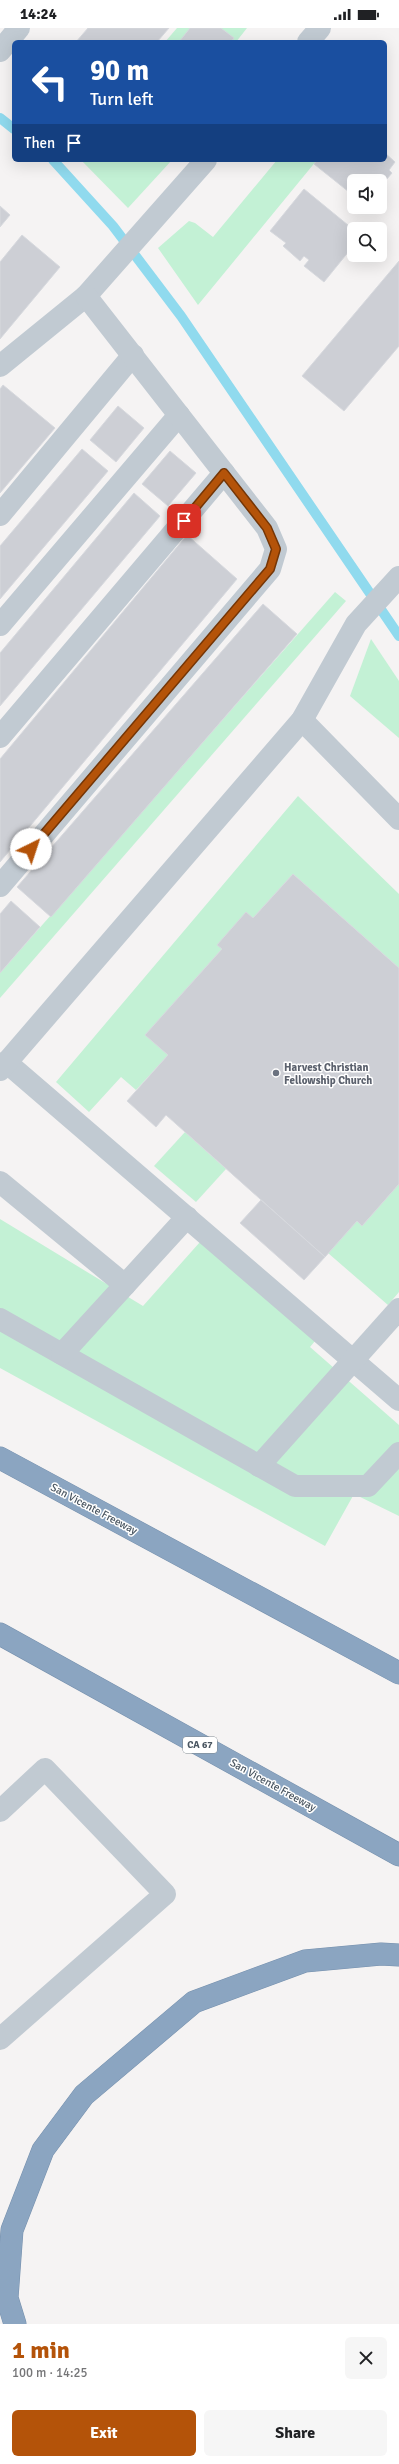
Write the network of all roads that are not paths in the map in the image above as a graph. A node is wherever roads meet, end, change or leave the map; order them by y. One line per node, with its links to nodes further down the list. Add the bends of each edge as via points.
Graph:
1 (19, 28): 4 (lane)
2 (320, 28): 3 (lane)
3 (310, 40)
4 (0, 51)
5 (204, 162): 6 (lane)
6 (86, 296): 7 (lane); 8 (lane)
7 (133, 355): 9 (lane); 11 (lane)
8 (0, 366)
9 (179, 415): 10 (lane); 13 (lane)
10 (224, 473): 15 (lane); 17 (lane, via 267,528 276,549 270,569)
11 (0, 515)
12 (394, 582): 14 (lane, via 356,624)
13 (0, 625)
14 (302, 720): 16 (lane); 18 (lane)
15 (0, 737)
16 (399, 819)
17 (0, 886)
18 (3, 1066): 20 (lane)
19 (0, 1182): 21 (lane)
20 (186, 1217): 21 (lane); 25 (lane)
21 (125, 1285): 24 (lane)
22 (399, 1309): 25 (lane)
23 (0, 1319): 24 (lane)
24 (62, 1354): 29 (lane)
25 (352, 1360): 26 (lane); 29 (lane)
26 (399, 1400)
27 (0, 1458): 31 (highway, San Vicente Freeway)
28 (397, 1460): 29 (lane, via 368,1486 295,1486)
29 (259, 1466)
30 (0, 1634): 33 (highway, San Vicente Freeway / CA 67)
31 (399, 1674)
32 (0, 1811): 35 (lane, via 45,1769 165,1894)
33 (399, 1855)
34 (399, 1955): 36 (highway, via 381,1954 305,1961 194,2002 84,2095 43,2150 12,2230 7,2298)
35 (0, 2039)
36 (14, 2324)

